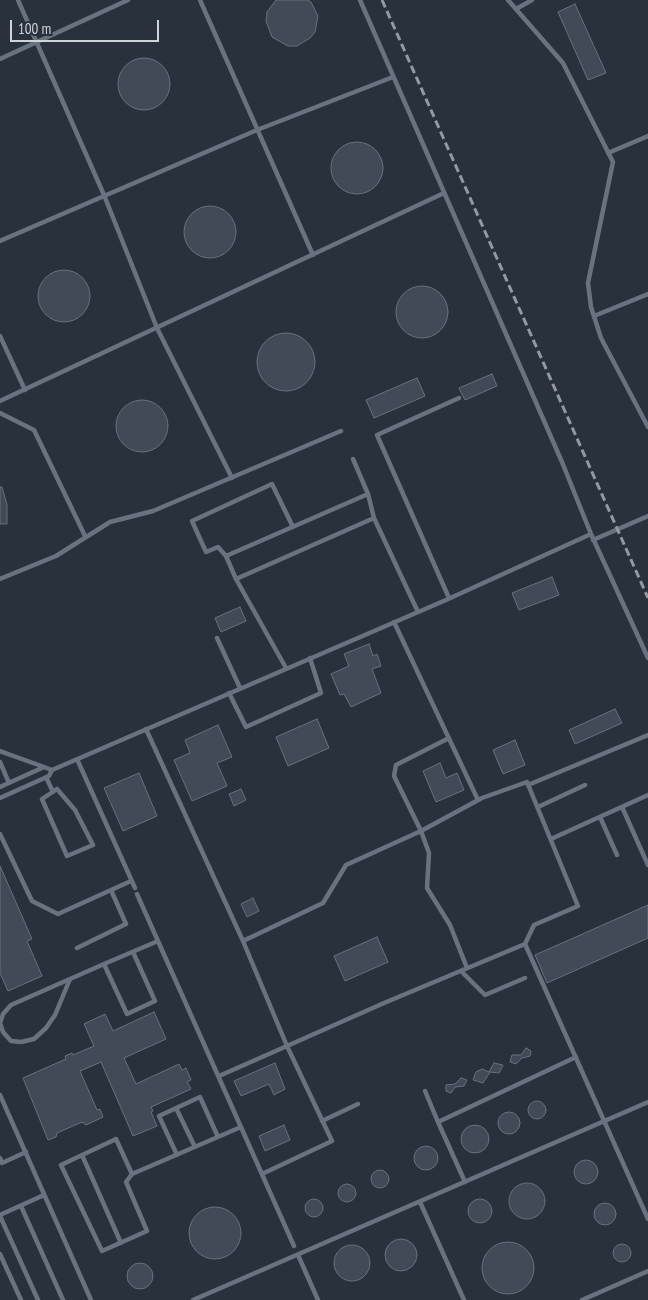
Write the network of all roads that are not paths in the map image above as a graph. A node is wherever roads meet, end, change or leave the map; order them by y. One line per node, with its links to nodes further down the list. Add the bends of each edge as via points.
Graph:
1 (18, 0): 8 (lane)
2 (128, 0): 8 (lane)
3 (200, 0): 11 (lane)
4 (360, 0): 10 (lane)
5 (508, 0): 7 (lane)
6 (532, 0): 7 (lane)
7 (516, 9): 13 (lane, via 563,63)
8 (36, 42): 9 (lane); 15 (lane)
9 (0, 59)
10 (393, 77): 11 (lane); 14 (lane)
11 (257, 130): 15 (lane); 17 (lane)
12 (648, 136): 13 (lane)
13 (608, 153): 19 (lane, via 613,162 588,283)
14 (444, 193): 17 (lane); 34 (lane, via 562,462)
15 (104, 195): 16 (lane); 20 (lane)
16 (0, 241)
17 (313, 255): 20 (lane)
18 (648, 294): 19 (lane)
19 (594, 316): 26 (lane, via 601,338)
20 (157, 328): 22 (lane); 29 (lane)
21 (0, 336): 22 (lane)
22 (24, 390): 24 (lane)
23 (459, 398): 40 (lane, via 377,436)
24 (0, 401)
25 (0, 413): 35 (lane, via 34,430)
26 (648, 427)
27 (341, 431): 29 (lane)
28 (353, 459): 30 (lane)
29 (232, 478): 35 (lane, via 153,511 110,522)
30 (368, 494): 32 (lane); 33 (lane)
31 (648, 516): 36 (lane)
32 (374, 518): 38 (lane); 41 (lane)
33 (292, 527): 37 (lane); 37 (lane, via 272,484 192,521 206,552 218,547)
34 (590, 534): 36 (lane); 40 (lane)
35 (85, 536): 39 (lane, via 56,556)
36 (593, 540): 45 (lane)
37 (226, 556): 38 (lane)
38 (236, 579): 46 (lane)
39 (0, 580)
40 (448, 598): 41 (lane)
41 (418, 612): 42 (lane)
42 (394, 622): 44 (lane); 51 (lane)
43 (217, 638): 47 (lane)
44 (310, 658): 46 (lane); 48 (lane, via 321,693 246,727)
45 (648, 658)
46 (286, 668): 47 (lane)
47 (240, 688): 48 (lane)
48 (229, 693): 49 (lane)
49 (146, 729): 53 (lane); 79 (lane)
50 (648, 735): 59 (lane)
51 (449, 738): 65 (lane); 69 (lane, via 396,764 394,776)
52 (0, 750): 55 (lane)
53 (77, 759): 56 (lane); 74 (lane)
54 (0, 762): 58 (lane)
55 (44, 767): 56 (lane); 58 (lane)
56 (52, 770): 57 (lane)
57 (46, 778): 62 (lane); 64 (lane)
58 (9, 783): 61 (lane)
59 (528, 784): 65 (lane); 66 (lane)
60 (585, 786): 66 (lane)
61 (0, 787)
62 (52, 792): 62 (lane, via 42,799 67,856 93,845 76,810 57,789)
63 (648, 796): 67 (lane)
64 (0, 798)
65 (478, 800): 69 (lane)
66 (538, 807): 71 (lane)
67 (622, 807): 68 (lane); 73 (lane)
68 (600, 817): 71 (lane); 72 (lane)
69 (421, 831): 79 (lane, via 346,865 323,903); 84 (lane, via 429,853 427,888 450,925)
70 (0, 834): 76 (lane, via 32,901 58,914)
71 (550, 839): 80 (lane, via 578,906 534,925)
72 (617, 854)
73 (648, 865)
74 (131, 881): 75 (lane); 76 (lane)
75 (135, 888)
76 (111, 890): 81 (lane, via 126,924)
77 (137, 894): 78 (lane)
78 (158, 941): 82 (lane); 90 (lane)
79 (242, 941): 88 (lane)
80 (525, 944): 84 (lane); 89 (lane)
81 (77, 948)
82 (133, 952): 83 (lane); 83 (lane, via 156,1001 126,1014)
83 (104, 964): 87 (lane)
84 (467, 968): 85 (lane)
85 (461, 971): 86 (lane, via 485,994); 88 (lane)
86 (525, 978)
87 (70, 979): 87 (lane, via 12,1005 3,1014 0,1023 3,1032 12,1041 34,1039 55,1015)
88 (287, 1046): 90 (lane); 96 (lane)
89 (576, 1057): 97 (lane); 98 (lane)
90 (219, 1076): 99 (lane)
91 (425, 1091): 98 (lane)
92 (0, 1094): 102 (lane)
93 (648, 1102): 97 (lane)
94 (358, 1104): 96 (lane)
95 (176, 1108): 100 (lane, via 200,1097); 101 (lane); 104 (lane, via 159,1116)
96 (322, 1121): 107 (lane, via 332,1141)
97 (604, 1121): 108 (lane); 113 (lane)
98 (438, 1122): 108 (lane)
99 (241, 1127): 100 (lane); 107 (lane)
100 (218, 1137): 101 (lane)
101 (195, 1147): 104 (lane)
102 (26, 1152): 105 (lane, via 2,1163); 109 (lane)
103 (82, 1155): 106 (lane, via 116,1140); 114 (lane); 114 (lane, via 61,1165 102,1251)
104 (176, 1155): 106 (lane)
105 (0, 1158)
106 (132, 1174): 114 (lane, via 126,1182 147,1231)
107 (262, 1174): 115 (lane)
108 (465, 1182): 110 (lane)
109 (44, 1194): 111 (lane); 123 (lane)
110 (420, 1202): 116 (lane); 126 (lane)
111 (21, 1206): 112 (lane); 122 (lane)
112 (0, 1216): 121 (lane)
113 (648, 1220)
114 (121, 1243)
115 (294, 1246)
116 (298, 1255): 124 (lane); 125 (lane)
117 (1, 1258): 120 (lane)
118 (648, 1271): 119 (lane)
119 (594, 1295): 127 (lane); 128 (lane)
120 (20, 1300)
121 (38, 1300)
122 (63, 1300)
123 (92, 1300)
124 (193, 1300)
125 (318, 1300)
126 (464, 1300)
127 (582, 1300)
128 (597, 1300)

